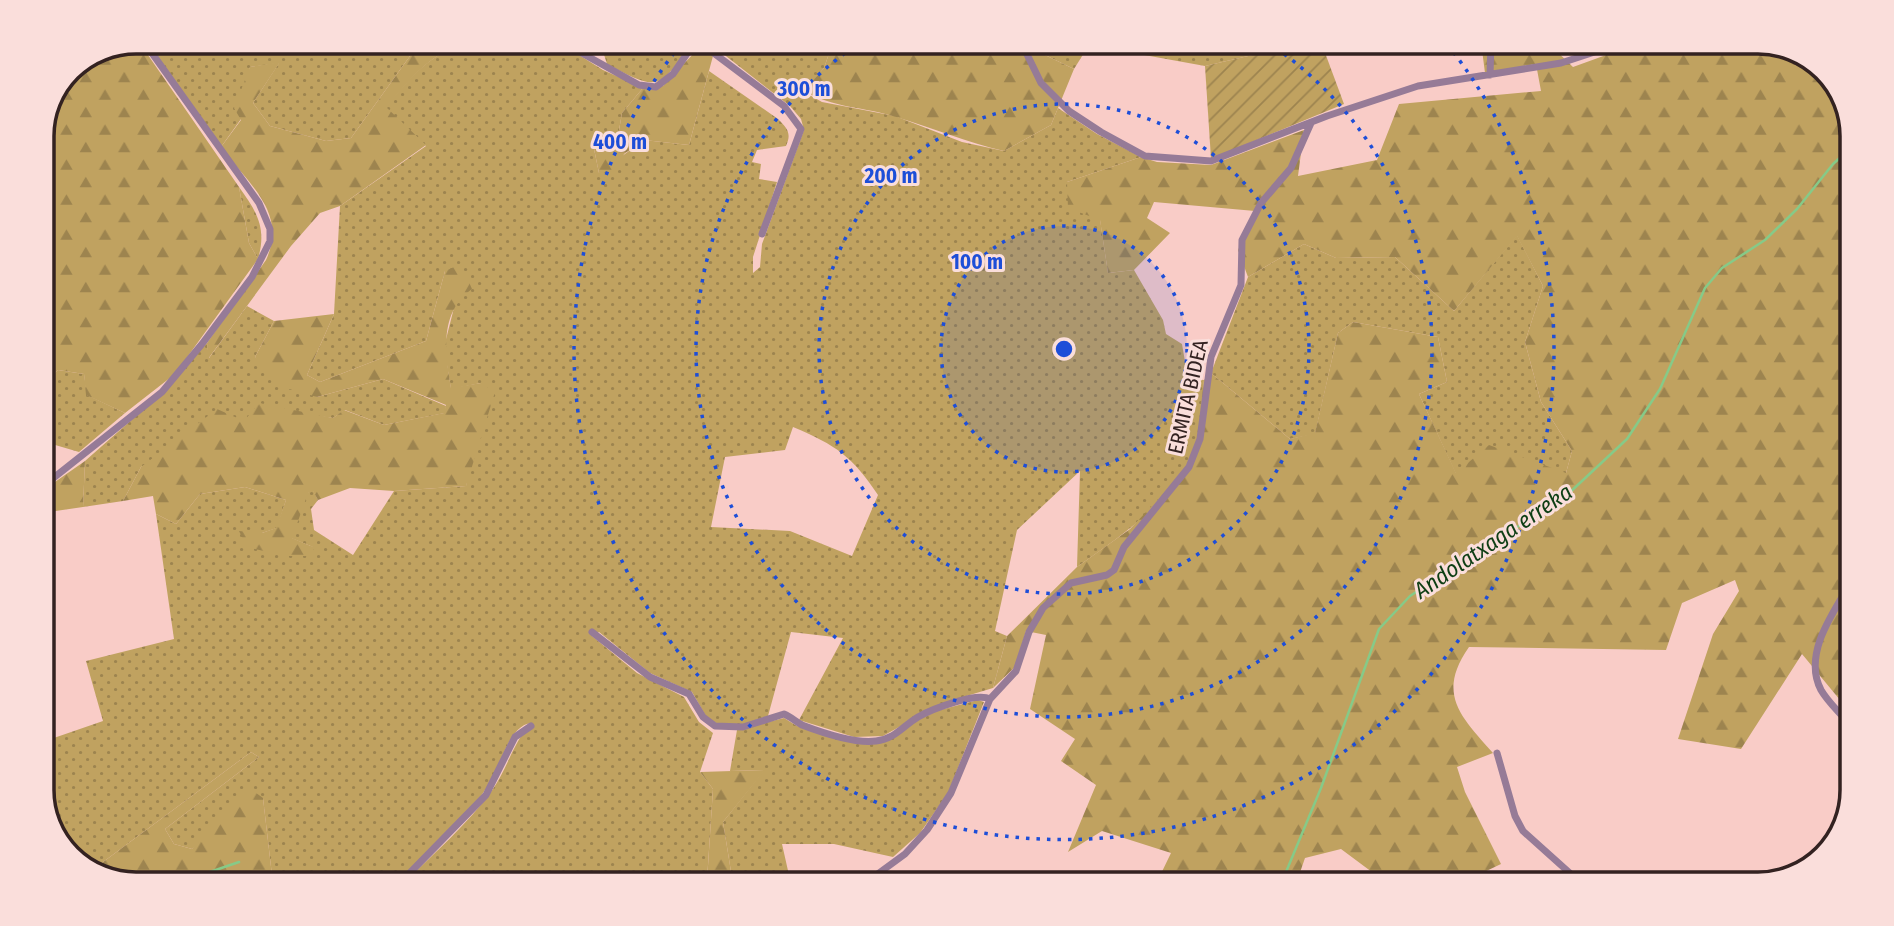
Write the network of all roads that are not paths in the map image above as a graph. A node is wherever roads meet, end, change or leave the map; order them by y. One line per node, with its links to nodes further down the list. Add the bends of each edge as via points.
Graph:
1 (153, 54): 11 (street, via 259,203 270,229 270,242 252,276 162,392)
2 (583, 54): 3 (street, via 639,85 656,87 673,75)
3 (688, 54)
4 (713, 54): 10 (street, via 784,106 801,129)
5 (1027, 54): 9 (street, via 1041,83 1055,98 1101,132 1145,156 1211,161)
6 (1491, 54): 8 (street)
7 (1588, 54): 8 (street)
8 (1490, 75): 9 (street, via 1418,86)
9 (1311, 124): 14 (street, ERMITA BIDEA, via 1291,167 1245,229 1240,249 1241,285 1211,357 1200,439 1189,467 1124,547 1114,570 1071,583 1042,608 1028,632 1016,671)
10 (762, 234)
11 (54, 478)
12 (1840, 603): 15 (street, via 1815,663 1823,693)
13 (592, 632): 14 (street, via 644,672 690,694 703,717 722,728 743,727 784,714 811,728 854,740 878,741 939,708 979,696)
14 (990, 699): 19 (street, via 951,793 927,830)
15 (1840, 714)
16 (531, 726): 18 (street, via 515,737 486,795)
17 (1497, 753): 20 (street, via 1523,831)
18 (411, 872)
19 (880, 872)
20 (1569, 872)

